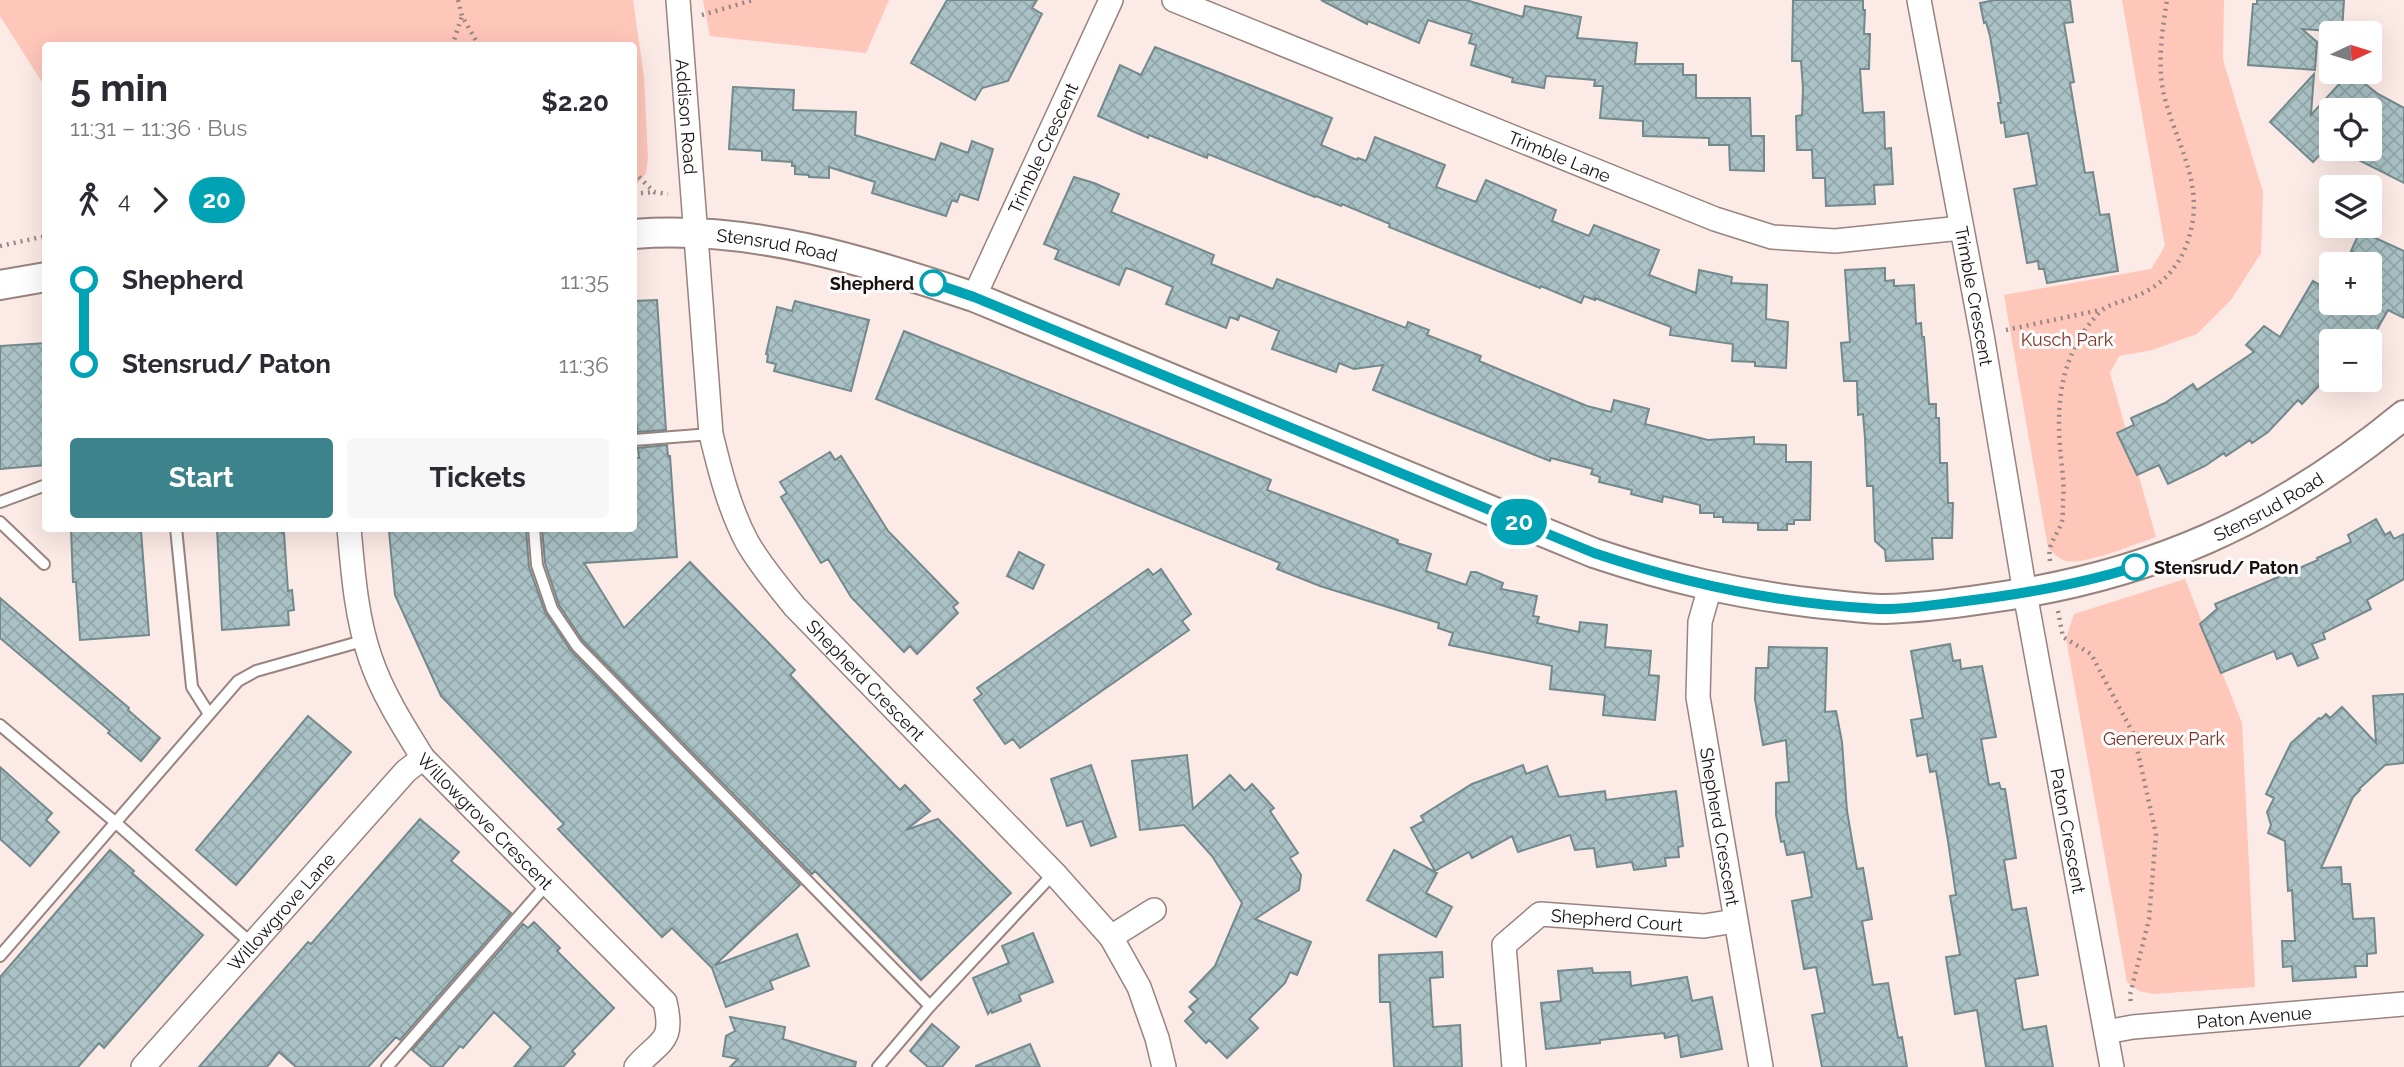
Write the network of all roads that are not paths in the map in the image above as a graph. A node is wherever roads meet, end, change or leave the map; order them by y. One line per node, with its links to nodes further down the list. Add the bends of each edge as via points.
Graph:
1 (678, 0): 7 (street, Addison Road)
2 (1111, 0): 10 (street, Trimble Crescent)
3 (1174, 0): 5 (street, Trimble Lane, via 1715,219 1772,237 1835,241)
4 (1919, 0): 5 (street, Trimble Crescent)
5 (1961, 228): 22 (street, Trimble Crescent)
6 (637, 233): 7 (street, Stensrud Road)
7 (695, 233): 10 (street, Stensrud Road, via 822,251); 12 (street, Shepherd Crescent)
8 (42, 278): 9 (street)
9 (0, 285)
10 (974, 297): 21 (street, Stensrud Road, via 1594,553)
11 (2404, 415): 22 (street, Stensrud Road, via 2333,469 2250,519 2115,574)
12 (711, 434): 13 (lane); 28 (street, Shepherd Crescent, via 726,491 747,541 769,574 795,607)
13 (637, 440)
14 (42, 486): 15 (lane)
15 (0, 502)
16 (0, 522): 20 (lane)
17 (176, 532): 24 (lane, via 192,687)
18 (349, 532): 23 (street, Willowgrove Crescent, via 354,590)
19 (534, 532): 36 (lane, via 537,565 552,609 577,646)
20 (44, 564)
21 (1710, 587): 22 (street, Stensrud Road, via 1882,609); 31 (street, Shepherd Crescent, via 1700,622 1699,697)
22 (2025, 593): 37 (street, Paton Crescent)
23 (366, 640): 24 (lane, via 256,671 238,681); 26 (street, Willowgrove Crescent, via 394,710)
24 (209, 714): 27 (lane)
25 (0, 725): 27 (lane)
26 (422, 758): 29 (street, Willowgrove Crescent); 33 (street, Willowgrove Lane)
27 (115, 822): 33 (lane); 34 (lane)
28 (1054, 873): 32 (street, Shepherd Crescent); 36 (lane)
29 (548, 883): 39 (lane); 40 (street, Willowgrove Crescent, via 665,1002 667,1038)
30 (1154, 910): 32 (street)
31 (1735, 922): 43 (street, Shepherd Court, via 1704,926 1540,914 1504,945); 44 (street, Shepherd Crescent)
32 (1111, 937): 42 (street, Shepherd Crescent, via 1139,987)
33 (251, 943): 38 (street, Willowgrove Lane)
34 (0, 956)
35 (2404, 1004): 37 (street, Paton Avenue)
36 (930, 1006): 41 (lane)
37 (2106, 1032): 45 (street, Paton Crescent)
38 (143, 1067)
39 (387, 1067)
40 (636, 1067)
41 (878, 1067)
42 (1164, 1067)
43 (1514, 1067)
44 (1761, 1067)
45 (2112, 1067)

